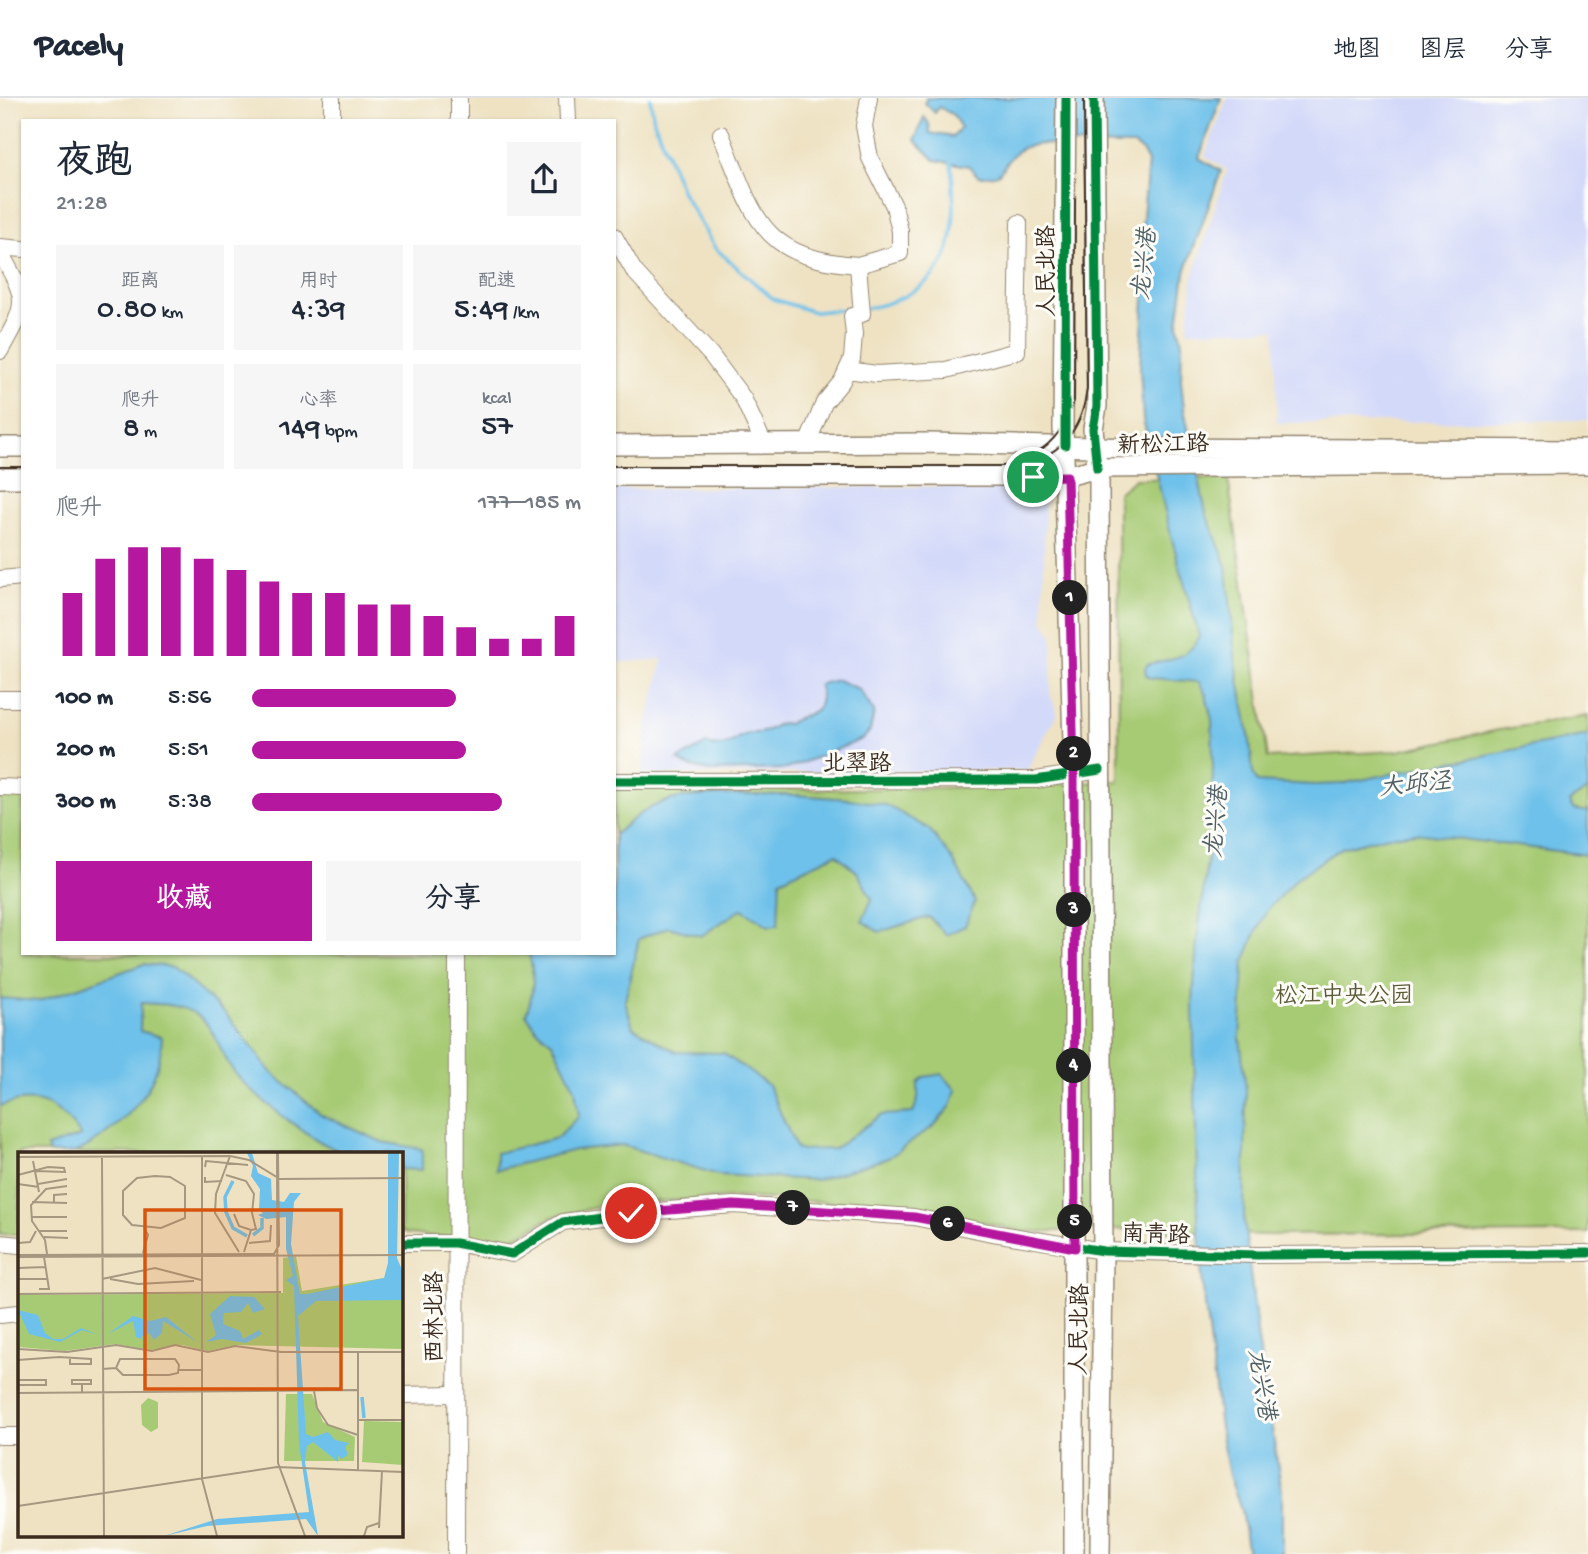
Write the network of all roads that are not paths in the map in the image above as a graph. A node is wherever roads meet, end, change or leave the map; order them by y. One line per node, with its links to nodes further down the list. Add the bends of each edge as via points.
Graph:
1 (332, 98): 7 (street)
2 (459, 98): 8 (street)
3 (567, 98): 9 (street)
4 (869, 98): 15 (street, via 864,126 870,158 894,206 900,253)
5 (1066, 98): 23 (main road, 人民北路)
6 (1094, 98): 26 (main road, 人民北路)
7 (332, 119)
8 (459, 119)
9 (568, 119)
10 (721, 134): 15 (street, via 763,228 799,255)
11 (1019, 223): 19 (street, via 1017,351 946,370 877,374)
12 (616, 240): 20 (street, via 634,271 711,355 743,398)
13 (0, 249): 14 (street); 16 (street)
14 (21, 249)
15 (858, 265): 19 (street, via 862,309 852,316 852,359)
16 (21, 302)
17 (21, 309): 18 (street)
18 (0, 351)
19 (847, 370): 21 (street, via 824,403)
20 (764, 444): 21 (main road, 新松江路); 22 (main road, 新松江路)
21 (807, 444): 23 (main road, 新松江路)
22 (616, 445)
23 (1065, 445): 26 (main road, 新松江路); 32 (main road, 人民北路)
24 (0, 447): 25 (main road)
25 (21, 447)
26 (1095, 447): 28 (main road, 新松江路); 31 (main road, 人民北路)
27 (1588, 450): 29 (main road, 新松江路)
28 (1149, 458): 29 (main road, 新松江路); 31 (main road, 新松江路)
29 (1199, 458): 30 (main road, 新松江路)
30 (1588, 464)
31 (1097, 468): 32 (main road, 新松江路); 40 (main road, 人民北路)
32 (1067, 476): 33 (main road, 新松江路); 41 (main road, 人民北路)
33 (616, 477)
34 (0, 478): 35 (main road)
35 (21, 478)
36 (21, 577): 37 (street)
37 (0, 579)
38 (0, 699): 39 (street)
39 (21, 699)
40 (1100, 770): 41 (street, 北翠路); 51 (main road, 人民北路)
41 (1074, 772): 42 (street, 北翠路, via 1036,780); 50 (main road, 人民北路)
42 (616, 781)
43 (0, 787): 44 (street)
44 (21, 788)
45 (457, 955): 48 (street, 西林北路)
46 (402, 1242): 48 (street, 南青路)
47 (0, 1243): 49 (street)
48 (455, 1243): 50 (street, 南青路, via 512,1254 563,1222 734,1205 914,1217); 55 (street, 西林北路)
49 (18, 1245)
50 (1075, 1248): 51 (street, 南青路); 60 (main road, 人民北路)
51 (1104, 1251): 52 (street, 南青路); 61 (main road, 人民北路)
52 (1588, 1253)
53 (18, 1313): 54 (street)
54 (0, 1315)
55 (456, 1394): 56 (street); 59 (street, 西林北路)
56 (402, 1395)
57 (0, 1436): 58 (street)
58 (18, 1436)
59 (456, 1554)
60 (1074, 1554)
61 (1100, 1554)

